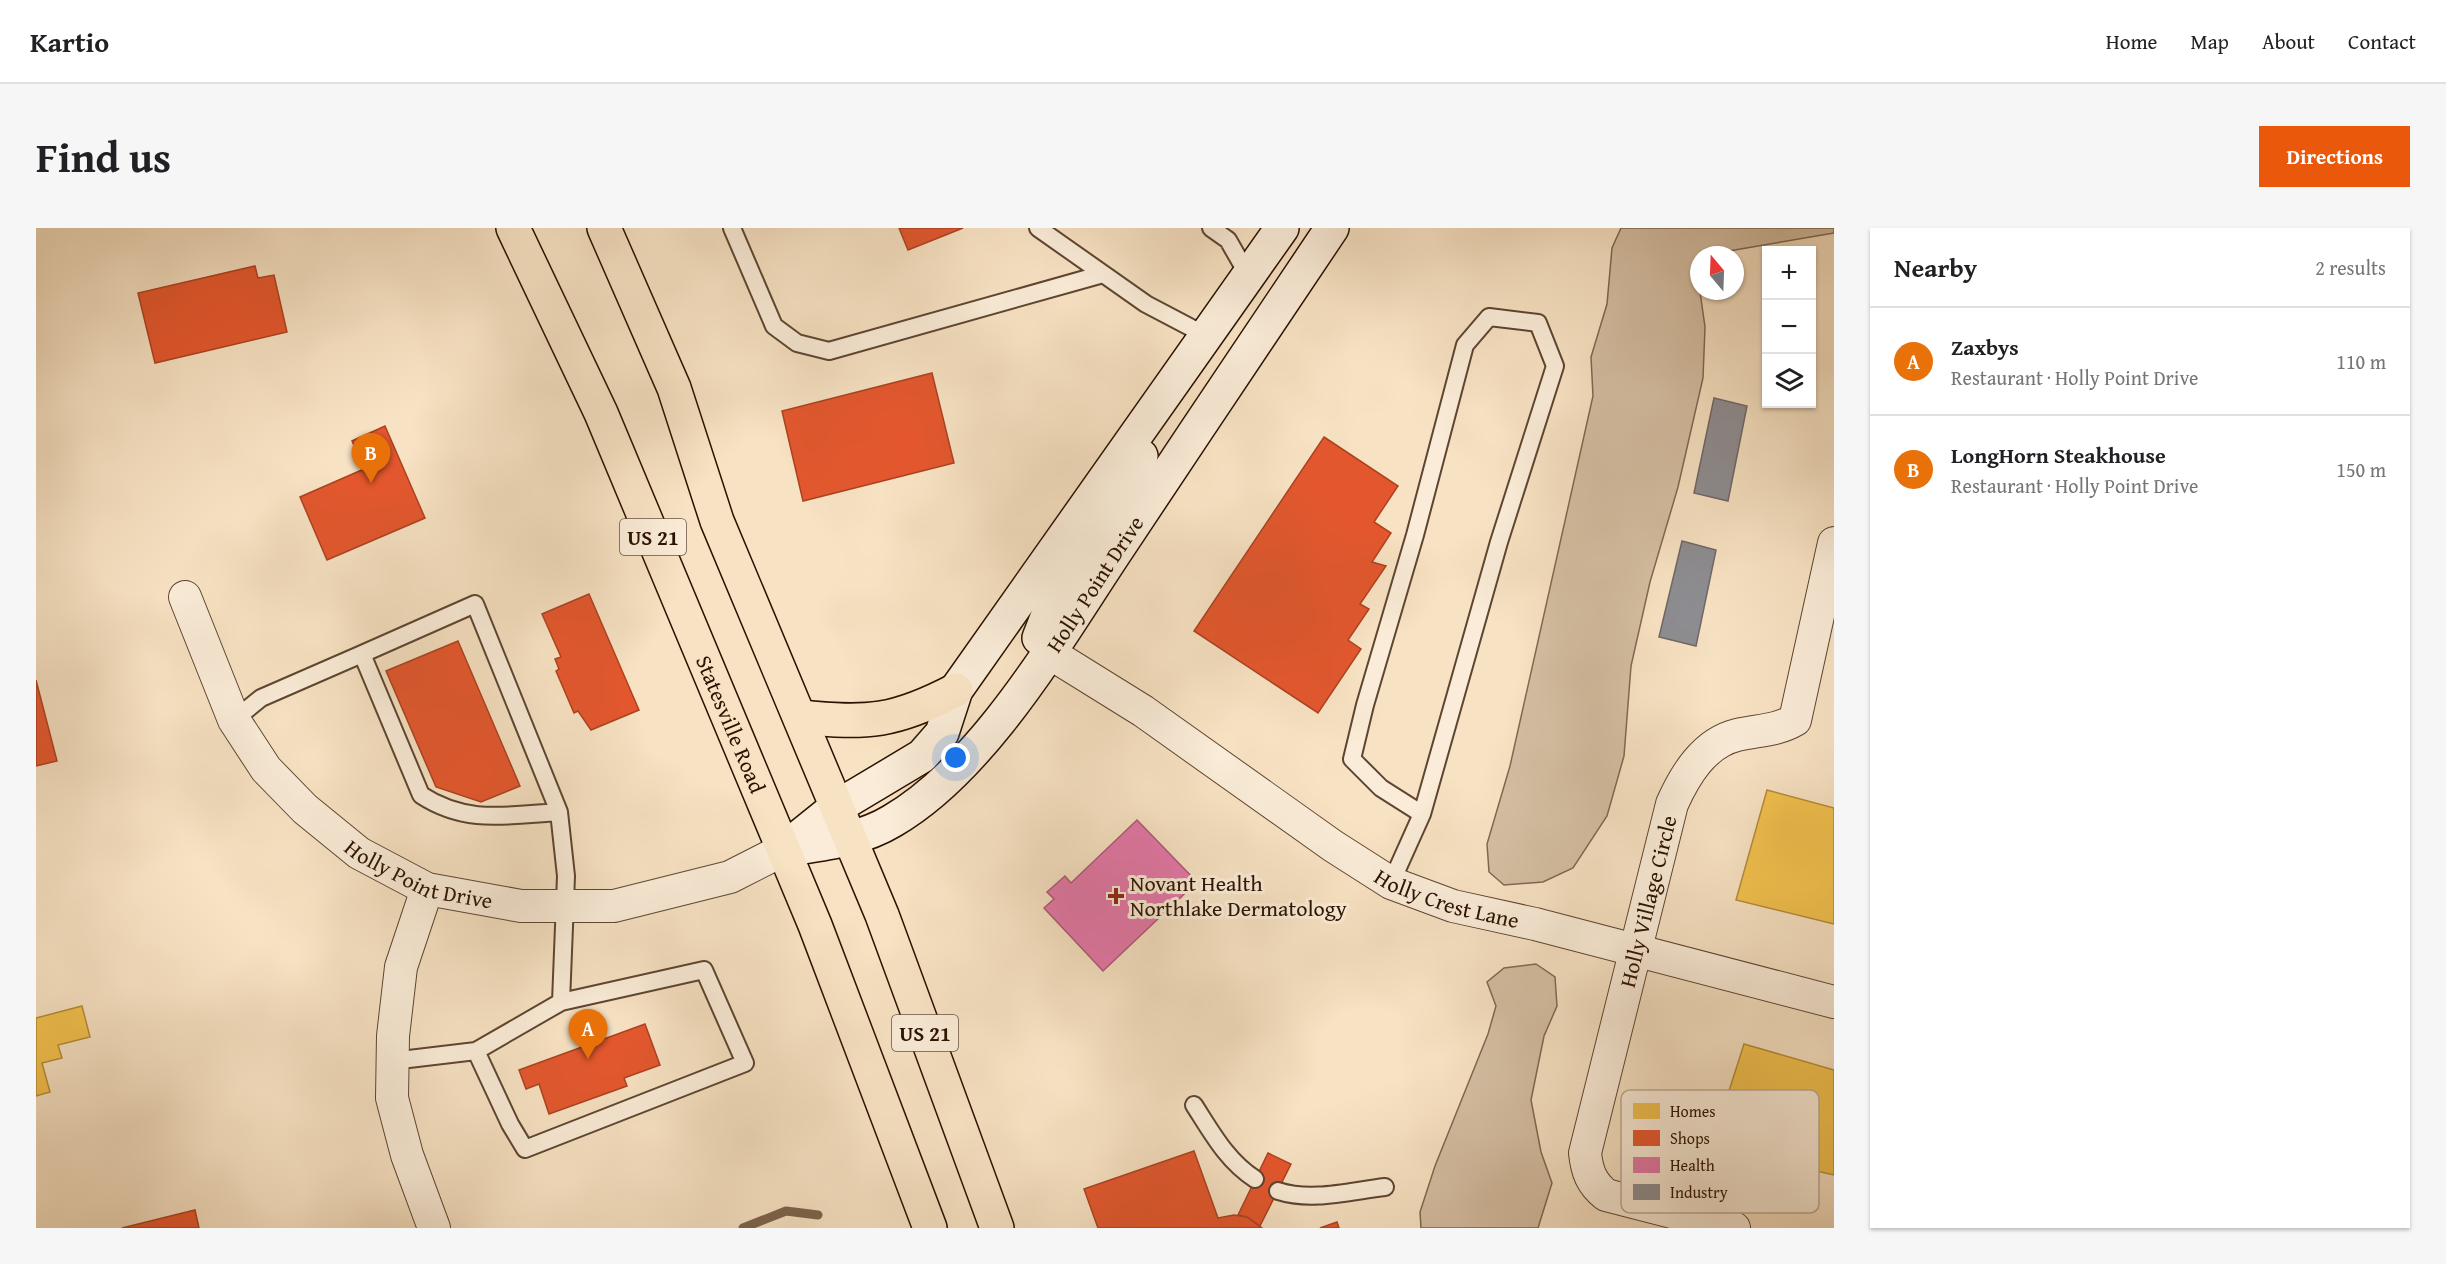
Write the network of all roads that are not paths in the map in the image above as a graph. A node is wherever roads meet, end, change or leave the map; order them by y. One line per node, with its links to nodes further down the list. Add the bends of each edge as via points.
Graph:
1 (513, 228): 22 (main road, Statesville Road / US 21, via 601,413)
2 (604, 228): 16 (main road, US 21, via 674,388 717,521)
3 (732, 228): 8 (lane, via 774,326 797,343 829,351)
4 (1038, 228): 8 (lane)
5 (1211, 228): 9 (lane, via 1228,240)
6 (1282, 228): 9 (main road, Holly Point Drive)
7 (1332, 228): 13 (main road, Holly Point Drive)
8 (1103, 274): 10 (lane, via 1146,304)
9 (1248, 275): 10 (main road, Holly Point Drive)
10 (1204, 335): 13 (main road, via 1116,505 1051,607 1039,640); 15 (main road, Holly Point Drive)
11 (1834, 543): 26 (street, Holly Village Circle, via 1796,720 1780,729 1736,735 1717,744 1692,766 1672,804)
12 (185, 597): 17 (street, Holly Point Drive)
13 (1048, 652): 21 (main road, Holly Point Drive, via 974,751 937,788 892,821); 23 (street, Holly Crest Lane, via 1143,711)
14 (362, 654): 17 (lane, via 261,698); 19 (lane, via 421,795 475,817); 19 (lane, via 475,604)
15 (956, 690): 16 (main road, via 922,707 868,721); 18 (main road, Holly Point Drive, via 942,733 922,756)
16 (800, 717): 18 (main road, US 21)
17 (234, 720): 24 (street, Holly Point Drive, via 266,769 305,809 359,853)
18 (835, 808): 21 (main road, US 21); 22 (main road, Holly Point Drive)
19 (559, 812): 25 (lane)
20 (1422, 814): 20 (lane, via 1499,542 1555,366 1538,323 1489,317 1465,345 1352,759 1381,788); 23 (lane)
21 (848, 839): 22 (main road, Holly Point Drive); 39 (main road, US 21, via 882,915)
22 (783, 850): 25 (street, Holly Point Drive, via 730,877 614,906); 38 (main road, Statesville Road / US 21)
23 (1391, 883): 26 (street, Holly Crest Lane, via 1453,906)
24 (428, 889): 25 (street, Holly Point Drive, via 521,906); 30 (street, via 401,967)
25 (565, 908): 27 (lane)
26 (1635, 951): 28 (street, Holly Crest Lane); 35 (street, Holly Village Circle, via 1585,1153 1586,1169 1594,1185 1606,1195)
27 (561, 1002): 29 (lane); 29 (lane, via 704,970 745,1063 525,1149)
28 (1834, 1002)
29 (476, 1051): 30 (lane)
30 (392, 1061): 37 (street, via 392,1098 407,1155)
31 (1194, 1105): 32 (lane, via 1227,1156)
32 (1255, 1179)
33 (1385, 1187): 34 (lane, via 1309,1196)
34 (1278, 1191)
35 (1621, 1199)
36 (1676, 1213): 40 (street, Holly Village Circle)
37 (434, 1228)
38 (930, 1228)
39 (997, 1228)
40 (1734, 1228)

